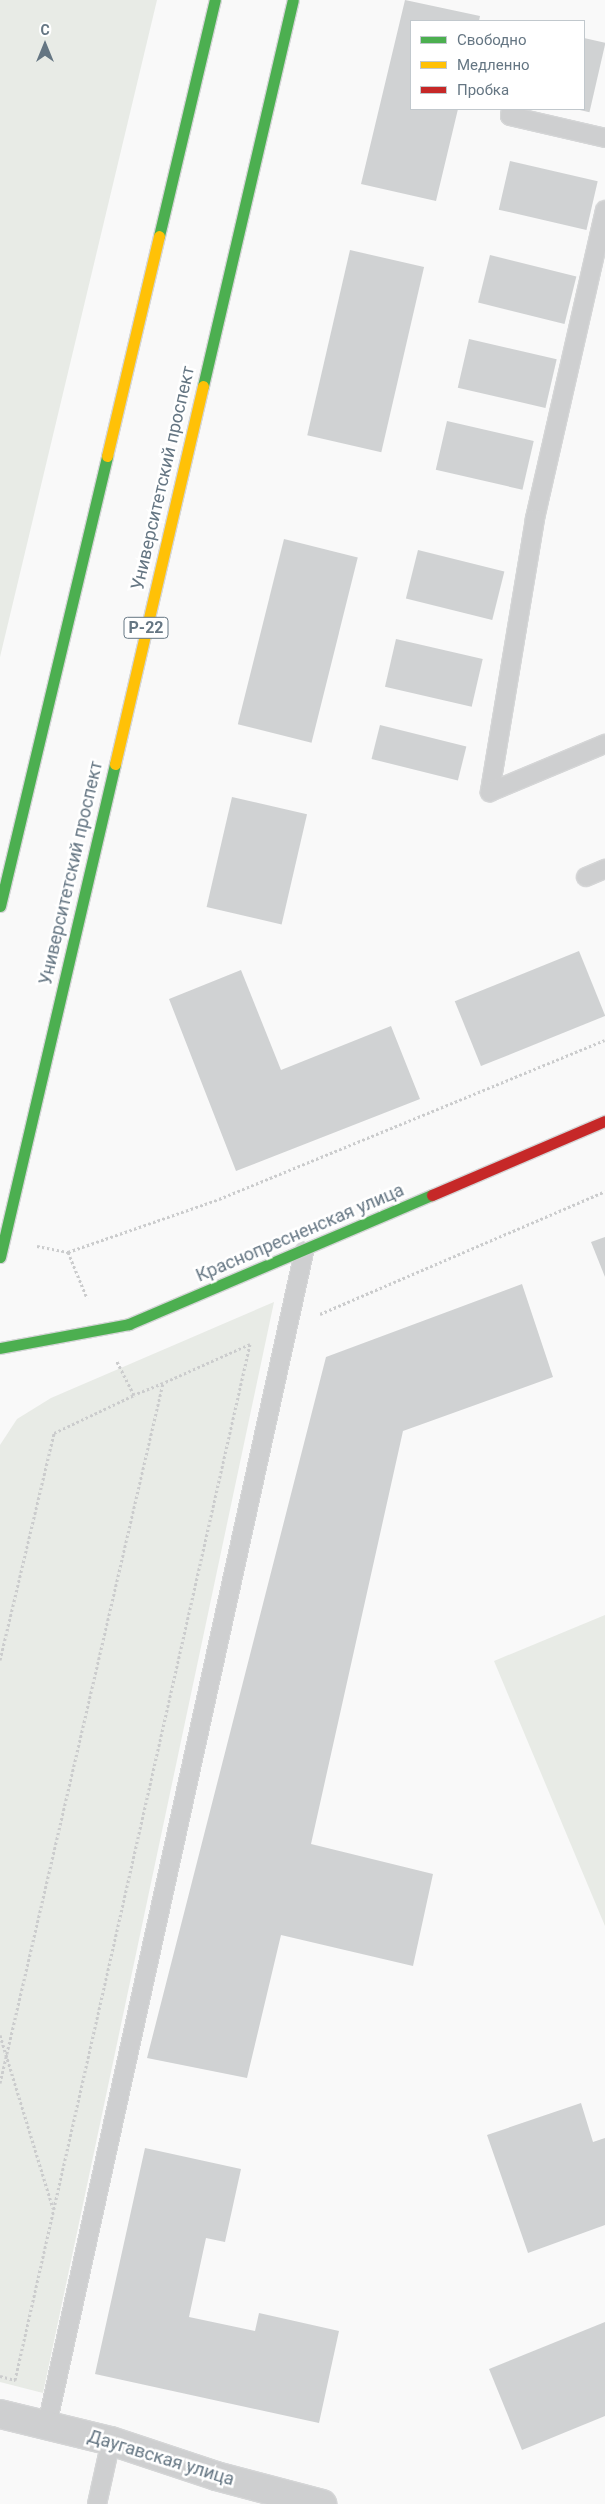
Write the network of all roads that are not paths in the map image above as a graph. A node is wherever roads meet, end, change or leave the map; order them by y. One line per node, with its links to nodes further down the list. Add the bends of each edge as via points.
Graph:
1 (215, 0): 9 (main road)
2 (293, 0): 12 (main road, Университетский проспект / Р-22)
3 (511, 110): 4 (lane, via 510,116)
4 (605, 138)
5 (605, 210): 6 (lane, via 535,519 490,792)
6 (605, 744)
7 (605, 869): 8 (lane)
8 (586, 877)
9 (0, 906)
10 (605, 1121): 11 (main road, Краснопресненская улица)
11 (304, 1252): 13 (main road, Краснопресненская улица, via 129,1324); 15 (lane)
12 (0, 1256)
13 (0, 1348)
14 (0, 2414): 15 (street, Даугавская улица)
15 (47, 2425): 16 (street, Даугавская улица)
16 (111, 2441): 17 (lane); 18 (street, Даугавская улица, via 216,2476)
17 (97, 2504)
18 (322, 2504)

